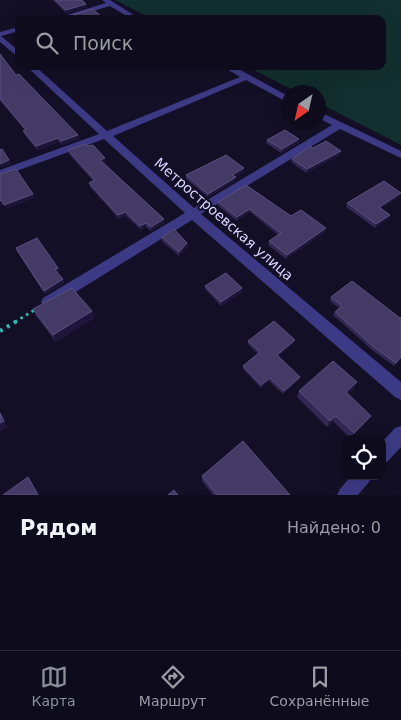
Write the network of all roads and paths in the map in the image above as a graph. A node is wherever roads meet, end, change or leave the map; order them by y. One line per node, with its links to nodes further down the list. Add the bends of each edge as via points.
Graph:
1 (107, 2): 2 (street); 3 (street)
2 (68, 15)
3 (130, 15)
4 (15, 30): 5 (street)
5 (0, 34)
6 (0, 38): 7 (street)
7 (15, 52)
8 (34, 70): 14 (street, Метростроевская улица)
9 (234, 70): 10 (street)
10 (247, 77): 11 (street); 14 (street)
11 (281, 95)
12 (326, 118): 13 (street)
13 (339, 125): 15 (street); 17 (street)
14 (106, 135): 16 (street); 17 (street, Метростроевская улица)
15 (401, 155)
16 (0, 174)
17 (192, 213): 18 (street); 20 (street, Метростроевская улица)
18 (48, 302): 19 (path)
19 (0, 331)
20 (401, 392)
21 (401, 434): 22 (street)
22 (386, 451)
23 (359, 480): 24 (street)
24 (346, 495)

